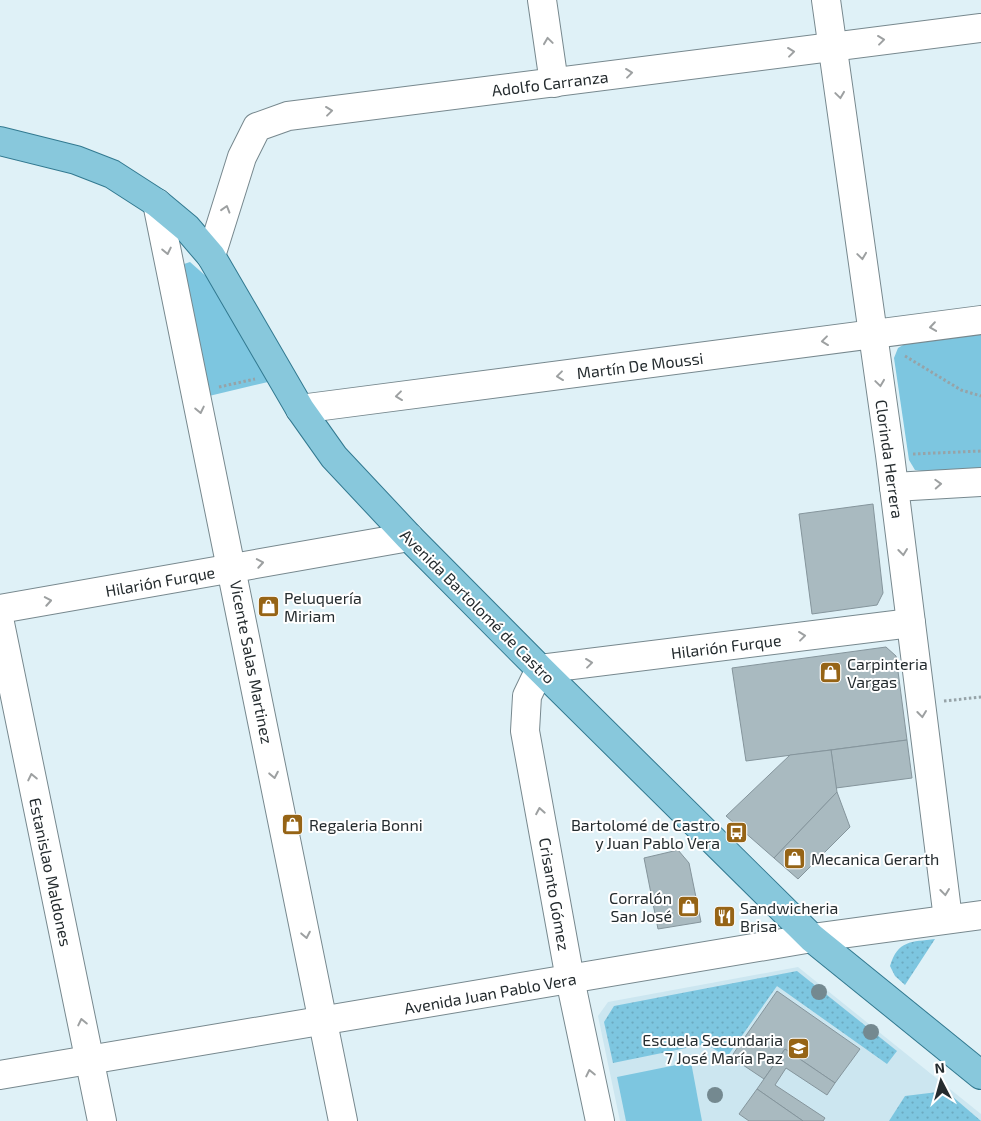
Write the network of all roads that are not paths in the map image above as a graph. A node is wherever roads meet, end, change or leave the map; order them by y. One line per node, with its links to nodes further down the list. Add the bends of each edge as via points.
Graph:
1 (542, 0): 5 (street, one-way to 1)
2 (826, 0): 4 (street, Clorinda Herrera)
3 (981, 28): 4 (street, Adolfo Carranza, one-way to 3)
4 (833, 46): 5 (street, Adolfo Carranza, one-way to 4); 10 (street, Clorinda Herrera, one-way to 10)
5 (554, 83): 8 (street, Adolfo Carranza, one-way to 5, via 242,156 257,127 288,116)
6 (0, 142): 7 (main road, Avenida Bartolomé de Castro, via 76,160 112,174)
7 (157, 203): 8 (main road, Avenida Bartolomé de Castro, via 187,228); 15 (street, Vicente Salas Martinez, one-way to 15)
8 (211, 256): 11 (main road, Avenida Bartolomé de Castro)
9 (981, 320): 10 (street, Martín De Moussi, one-way to 10)
10 (873, 335): 11 (street, Martín De Moussi, one-way to 11); 13 (street, Clorinda Herrera, one-way to 13)
11 (300, 409): 14 (main road, Avenida Bartolomé de Castro, via 334,458)
12 (981, 482): 13 (street, one-way to 12)
13 (894, 487): 18 (street, Clorinda Herrera, one-way to 18)
14 (409, 537): 15 (street, Hilarión Furque, one-way to 14); 19 (main road, Avenida Bartolomé de Castro)
15 (233, 568): 16 (street, Hilarión Furque, one-way to 15); 24 (street, Vicente Salas Martinez, one-way to 24)
16 (0, 609)
17 (0, 623): 25 (street, Estanislao Maldones, one-way to 17)
18 (911, 623): 19 (street, Hilarión Furque, one-way to 18); 21 (street, Clorinda Herrera, one-way to 21)
19 (540, 669): 22 (main road, Avenida Bartolomé de Castro); 23 (street, Crisanto Gómez, one-way to 19, via 525,731 527,696)
20 (981, 914): 21 (street, Avenida Juan Pablo Vera)
21 (948, 919): 22 (street, Avenida Juan Pablo Vera)
22 (812, 938): 23 (street, Avenida Juan Pablo Vera); 27 (main road, Avenida Bartolomé de Castro)
23 (570, 979): 24 (street, Avenida Juan Pablo Vera); 30 (street, Crisanto Gómez, one-way to 23)
24 (323, 1022): 25 (street, Avenida Juan Pablo Vera); 29 (street, Vicente Salas Martinez)
25 (89, 1059): 26 (street, Avenida Juan Pablo Vera); 28 (street, Estanislao Maldones)
26 (0, 1075)
27 (981, 1075)
28 (102, 1121)
29 (343, 1121)
30 (600, 1121)

